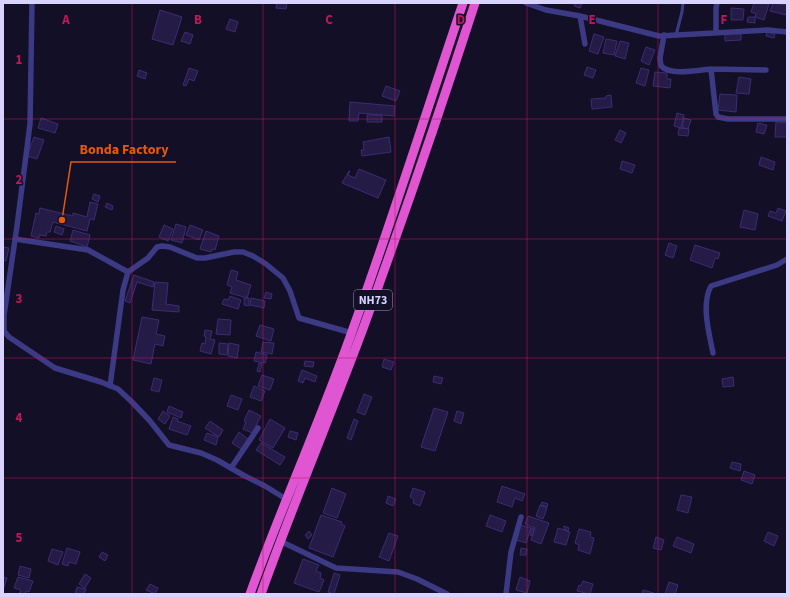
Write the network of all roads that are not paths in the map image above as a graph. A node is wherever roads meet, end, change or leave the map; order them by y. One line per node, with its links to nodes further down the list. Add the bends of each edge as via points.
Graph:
1 (32, 3): 8 (street)
2 (36, 3): 8 (street)
3 (463, 3): 21 (highway, NH73)
4 (475, 3): 28 (highway, NH73, via 364,326)
5 (526, 3): 9 (street, via 546,10)
6 (683, 3): 13 (lane)
7 (717, 3): 11 (street)
8 (32, 12): 18 (street, via 30,124)
9 (580, 16): 12 (street, via 659,36); 14 (street)
10 (787, 32): 11 (street, via 768,30)
11 (716, 33): 13 (street)
12 (664, 35): 13 (street); 15 (street, via 660,58 661,66 665,70 677,72)
13 (676, 35)
14 (584, 44)
15 (711, 69): 16 (street); 17 (street, via 718,117)
16 (766, 70)
17 (787, 119)
18 (15, 239): 20 (street, via 88,250); 23 (street, via 4,331 55,368)
19 (787, 259): 22 (street, via 711,286 707,294 707,322)
20 (128, 272): 21 (street, via 148,258 157,247 162,246 197,258 243,252 254,256 283,278 299,318); 23 (street, via 123,290)
21 (352, 333): 26 (highway, NH73)
22 (713, 353)
23 (110, 386): 25 (street, via 118,389 132,402 169,445 201,453)
24 (258, 428): 25 (street)
25 (231, 468): 26 (street)
26 (286, 499): 29 (highway, NH73)
27 (521, 517): 32 (street, via 511,552)
28 (280, 541): 30 (highway, NH73); 31 (street, via 336,568 398,572)
29 (250, 594)
30 (261, 594)
31 (447, 594)
32 (506, 594)

